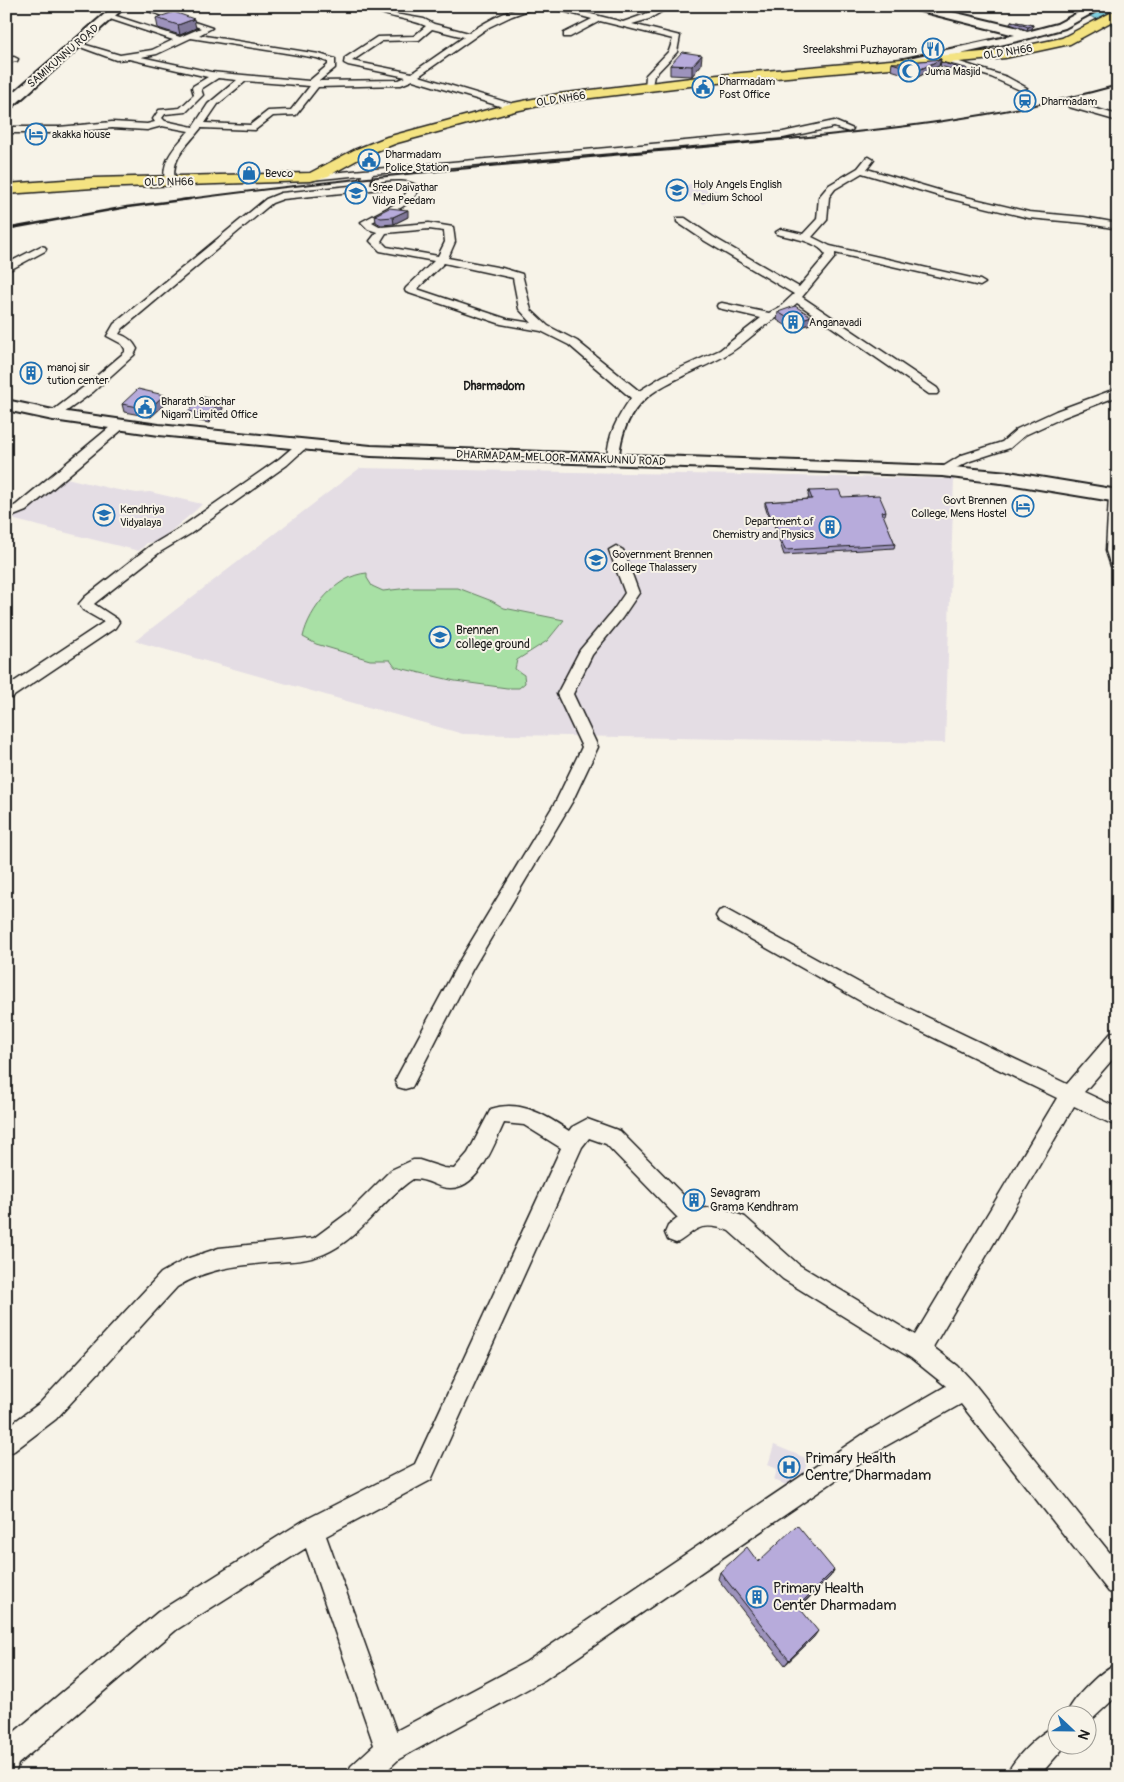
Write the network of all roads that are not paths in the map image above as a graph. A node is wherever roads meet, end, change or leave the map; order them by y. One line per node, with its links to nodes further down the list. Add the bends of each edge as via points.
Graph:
1 (121, 6): 10 (main road, SAMIKUNNU ROAD)
2 (137, 6): 15 (street, via 208,28)
3 (372, 6): 13 (street)
4 (535, 6): 16 (street, via 498,19)
5 (549, 6): 11 (street)
6 (667, 6): 12 (street)
7 (912, 6): 17 (main road, via 1014,30)
8 (1100, 6): 17 (main road, via 1061,26)
9 (1118, 13): 21 (main road, OLD NH66, via 1066,41 1005,54)
10 (110, 16): 18 (street); 19 (main road, SAMIKUNNU ROAD)
11 (600, 18): 12 (street); 14 (street)
12 (624, 24): 27 (street, via 677,38 672,52 650,75)
13 (431, 26): 16 (street); 24 (street, via 416,38 380,39 348,60 348,63)
14 (567, 35)
15 (190, 36): 18 (street); 26 (street, via 319,56 332,61 332,66)
16 (471, 36): 24 (street)
17 (1026, 36): 22 (main road)
18 (180, 40): 20 (street, via 154,52)
19 (76, 44): 20 (street, via 119,58); 30 (main road, SAMIKUNNU ROAD)
20 (129, 57): 23 (street)
21 (944, 60): 22 (main road, OLD NH66); 28 (street, via 994,75)
22 (897, 64): 27 (main road, OLD NH66)
23 (216, 76): 25 (street); 31 (street, via 196,88 199,95)
24 (412, 77): 26 (street, via 401,82); 36 (street)
25 (244, 78): 26 (street); 32 (street)
26 (313, 83): 40 (street, via 313,90 292,112 271,113 252,128)
27 (648, 88): 36 (main road, OLD NH66, via 558,98)
28 (1023, 88)
29 (6, 92): 30 (street)
30 (18, 96): 33 (main road, SAMIKUNNU ROAD)
31 (194, 100): 32 (street); 39 (street, via 183,110 162,112 157,119)
32 (214, 104): 40 (street)
33 (6, 106)
34 (1072, 106): 37 (street)
35 (1100, 107): 37 (street)
36 (513, 108): 46 (main road, OLD NH66, via 392,140)
37 (1090, 110): 38 (street)
38 (1118, 118)
39 (162, 123): 40 (street); 42 (street, via 147,127 112,125)
40 (197, 128): 47 (street, via 169,163)
41 (849, 129): 45 (street, via 834,124 783,136)
42 (6, 130)
43 (869, 160): 44 (street)
44 (861, 170): 51 (street, via 1029,215); 54 (street, via 832,188 824,197 822,220)
45 (368, 172): 46 (street); 48 (street)
46 (311, 177): 47 (main road, OLD NH66)
47 (170, 182): 49 (main road, OLD NH66)
48 (364, 188): 52 (street, via 402,185 415,188 400,206 366,222 371,228); 68 (street, via 281,196 269,201 118,326 113,336 124,339 129,344 130,353)
49 (6, 189)
50 (682, 220): 60 (street)
51 (1118, 226)
52 (383, 230): 57 (street, via 375,241 380,246); 57 (street, via 444,226 448,229 450,242)
53 (781, 232): 54 (street)
54 (806, 238): 55 (street)
55 (827, 248): 59 (street); 60 (street, via 831,255 829,259)
56 (41, 249): 58 (street)
57 (442, 259): 63 (street, via 518,276 522,303); 63 (street, via 410,290 505,322)
58 (6, 269)
59 (980, 283)
60 (797, 295): 62 (street); 64 (street)
61 (722, 306): 62 (street)
62 (772, 316): 66 (street, via 724,352 667,379)
63 (544, 328): 66 (street, via 573,343)
64 (933, 391)
65 (1118, 392): 72 (street, via 1060,414 1021,432 1006,445 966,458)
66 (638, 397): 71 (street, via 618,426)
67 (6, 405): 68 (main road, DHARMADAM-MELOOR-MAMAKUNNU ROAD)
68 (53, 416): 69 (main road, DHARMADAM-MELOOR-MAMAKUNNU ROAD)
69 (120, 425): 70 (main road, DHARMADAM-MELOOR-MAMAKUNNU ROAD); 74 (street, via 21,508)
70 (303, 445): 71 (main road, DHARMADAM-MELOOR-MAMAKUNNU ROAD, via 381,452); 77 (street, via 185,531 155,549 90,600 86,604 88,607 109,619 110,625)
71 (613, 459): 72 (main road, DHARMADAM-MELOOR-MAMAKUNNU ROAD)
72 (942, 471): 73 (main road, DHARMADAM-MELOOR-MAMAKUNNU ROAD, via 1009,478)
73 (1117, 496): 76 (street, via 1114,551)
74 (6, 515)
75 (616, 550): 80 (street, via 632,593 586,654 565,694 590,747 564,802 466,965)
76 (1118, 566)
77 (6, 694)
78 (725, 916): 81 (street, via 878,1002)
79 (1118, 1039): 81 (street)
80 (405, 1080)
81 (1070, 1094): 82 (street); 86 (street)
82 (1118, 1118)
83 (572, 1145): 84 (street, via 579,1133 587,1128 613,1137); 88 (street, via 550,1129 522,1116 509,1112 498,1115 475,1158 457,1178 442,1178 418,1169 407,1171 356,1219 319,1246 233,1256 186,1268 169,1280 48,1411); 89 (street, via 423,1472)
84 (693, 1219): 85 (street); 86 (street, via 719,1216 737,1224 791,1272)
85 (676, 1233)
86 (919, 1350): 87 (street)
87 (964, 1389): 90 (street); 93 (street, via 876,1439 535,1671)
88 (6, 1443)
89 (312, 1530): 93 (street); 95 (street, via 167,1621)
90 (1118, 1583)
91 (1118, 1676): 92 (street)
92 (1090, 1704)
93 (389, 1749): 96 (street)
94 (1046, 1749): 97 (street)
95 (6, 1760)
96 (361, 1776)
97 (1020, 1776)

